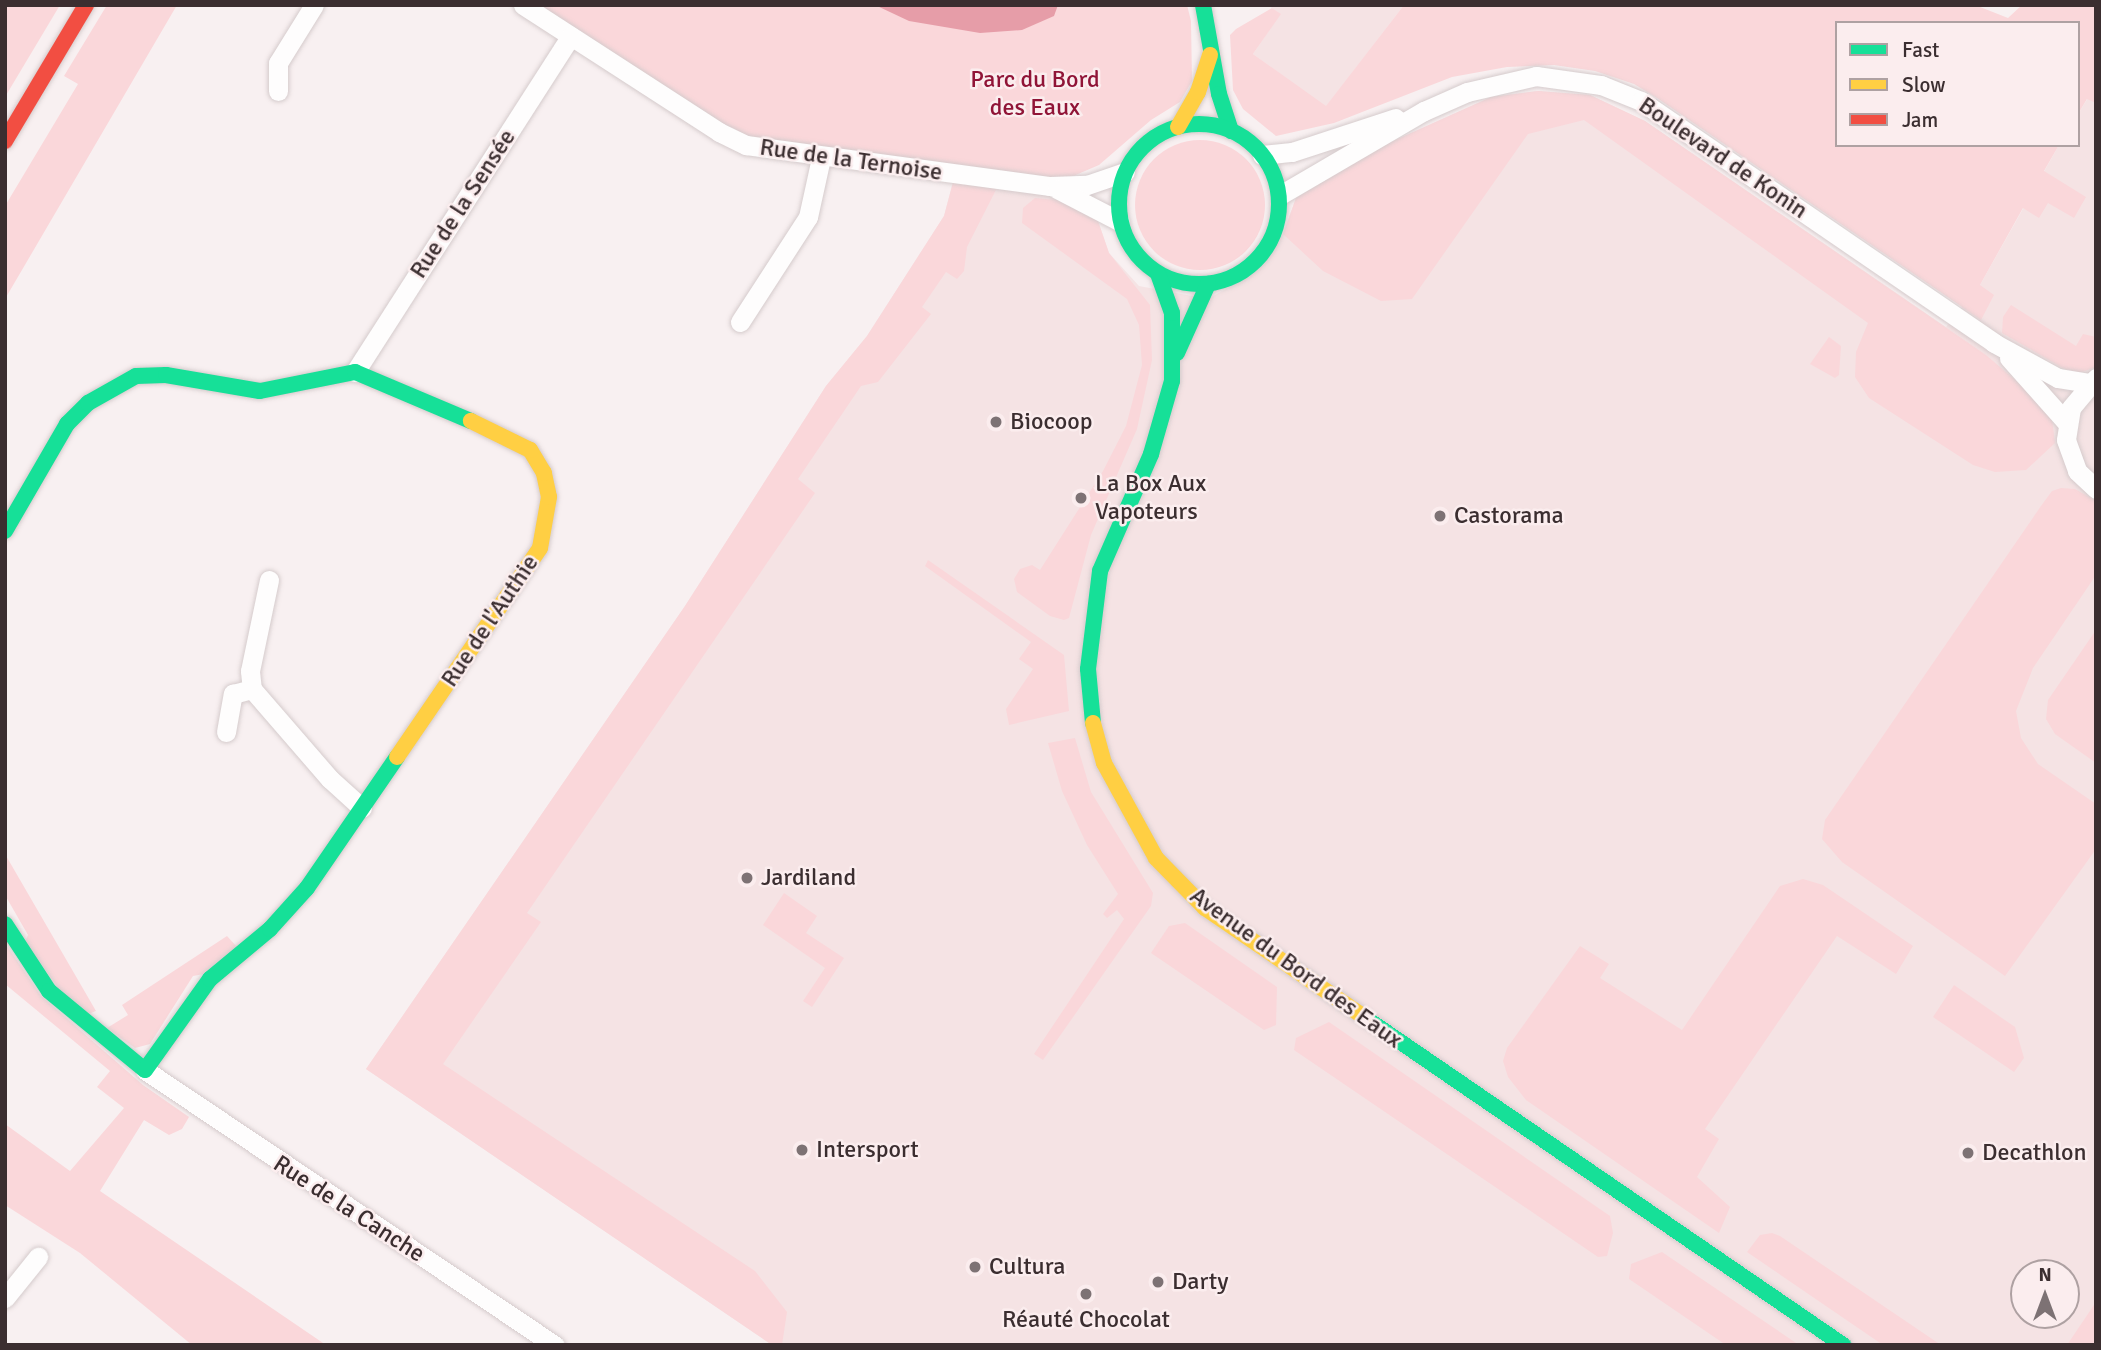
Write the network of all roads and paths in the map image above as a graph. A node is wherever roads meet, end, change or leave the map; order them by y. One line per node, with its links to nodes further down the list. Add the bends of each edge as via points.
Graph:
1 (86, 5): 11 (street)
2 (314, 5): 7 (street, via 278,63)
3 (523, 5): 5 (street, Rue de la Ternoise)
4 (1203, 5): 6 (street)
5 (571, 36): 13 (street, Rue de la Ternoise, via 719,132 746,145); 23 (street, Rue de la Sensée)
6 (1210, 53): 9 (street, via 1198,92); 10 (street)
7 (278, 92)
8 (1424, 111): 12 (street, Boulevard de Konin, via 1292,152); 16 (street, Boulevard de Konin); 21 (street, Boulevard de Konin, via 1467,92 1536,76 1601,85 1641,100)
9 (1178, 127): 10 (street, via 1205,124); 14 (street, via 1147,144)
10 (1231, 131): 12 (street)
11 (5, 141)
12 (1262, 155): 16 (street)
13 (821, 158): 15 (street, Rue de la Ternoise); 20 (street, via 808,216)
14 (1125, 172): 15 (street, Rue de la Ternoise, via 1087,185); 17 (street, via 1118,196)
15 (1050, 186): 17 (street, Rue de la Ternoise)
16 (1280, 195): 19 (street, via 1277,223 1260,256 1245,270)
17 (1119, 221): 18 (street, via 1131,249)
18 (1158, 274): 19 (street, via 1182,283); 22 (street, Avenue du Bord des Eaux, via 1172,313)
19 (1208, 285): 22 (street, Avenue du Bord des Eaux)
20 (740, 322)
21 (1994, 343): 24 (street, Boulevard de Konin, via 2059,378); 25 (street, Boulevard de Konin)
22 (1174, 360): 37 (street, Avenue du Bord des Eaux, via 1151,454 1100,571 1088,669 1104,763 1156,858 1205,908)
23 (355, 372): 27 (street, via 260,391 166,375 136,376 115,384 68,424); 31 (street, Rue de l'Authie, via 530,450 544,473 549,497 540,548)
24 (2092, 380): 25 (street, via 2078,394)
25 (2067, 422): 26 (street, via 2072,461)
26 (2096, 489)
27 (5, 531)
28 (269, 580): 29 (street, via 250,671)
29 (252, 689): 30 (street, via 233,694); 31 (street, via 330,779)
30 (226, 732)
31 (362, 808): 33 (street, Rue de l'Authie, via 293,906 210,979)
32 (5, 924): 33 (street, via 49,991)
33 (145, 1070): 36 (street, Rue de la Canche)
34 (38, 1257): 35 (street)
35 (5, 1298)
36 (555, 1345)
37 (1843, 1345)

